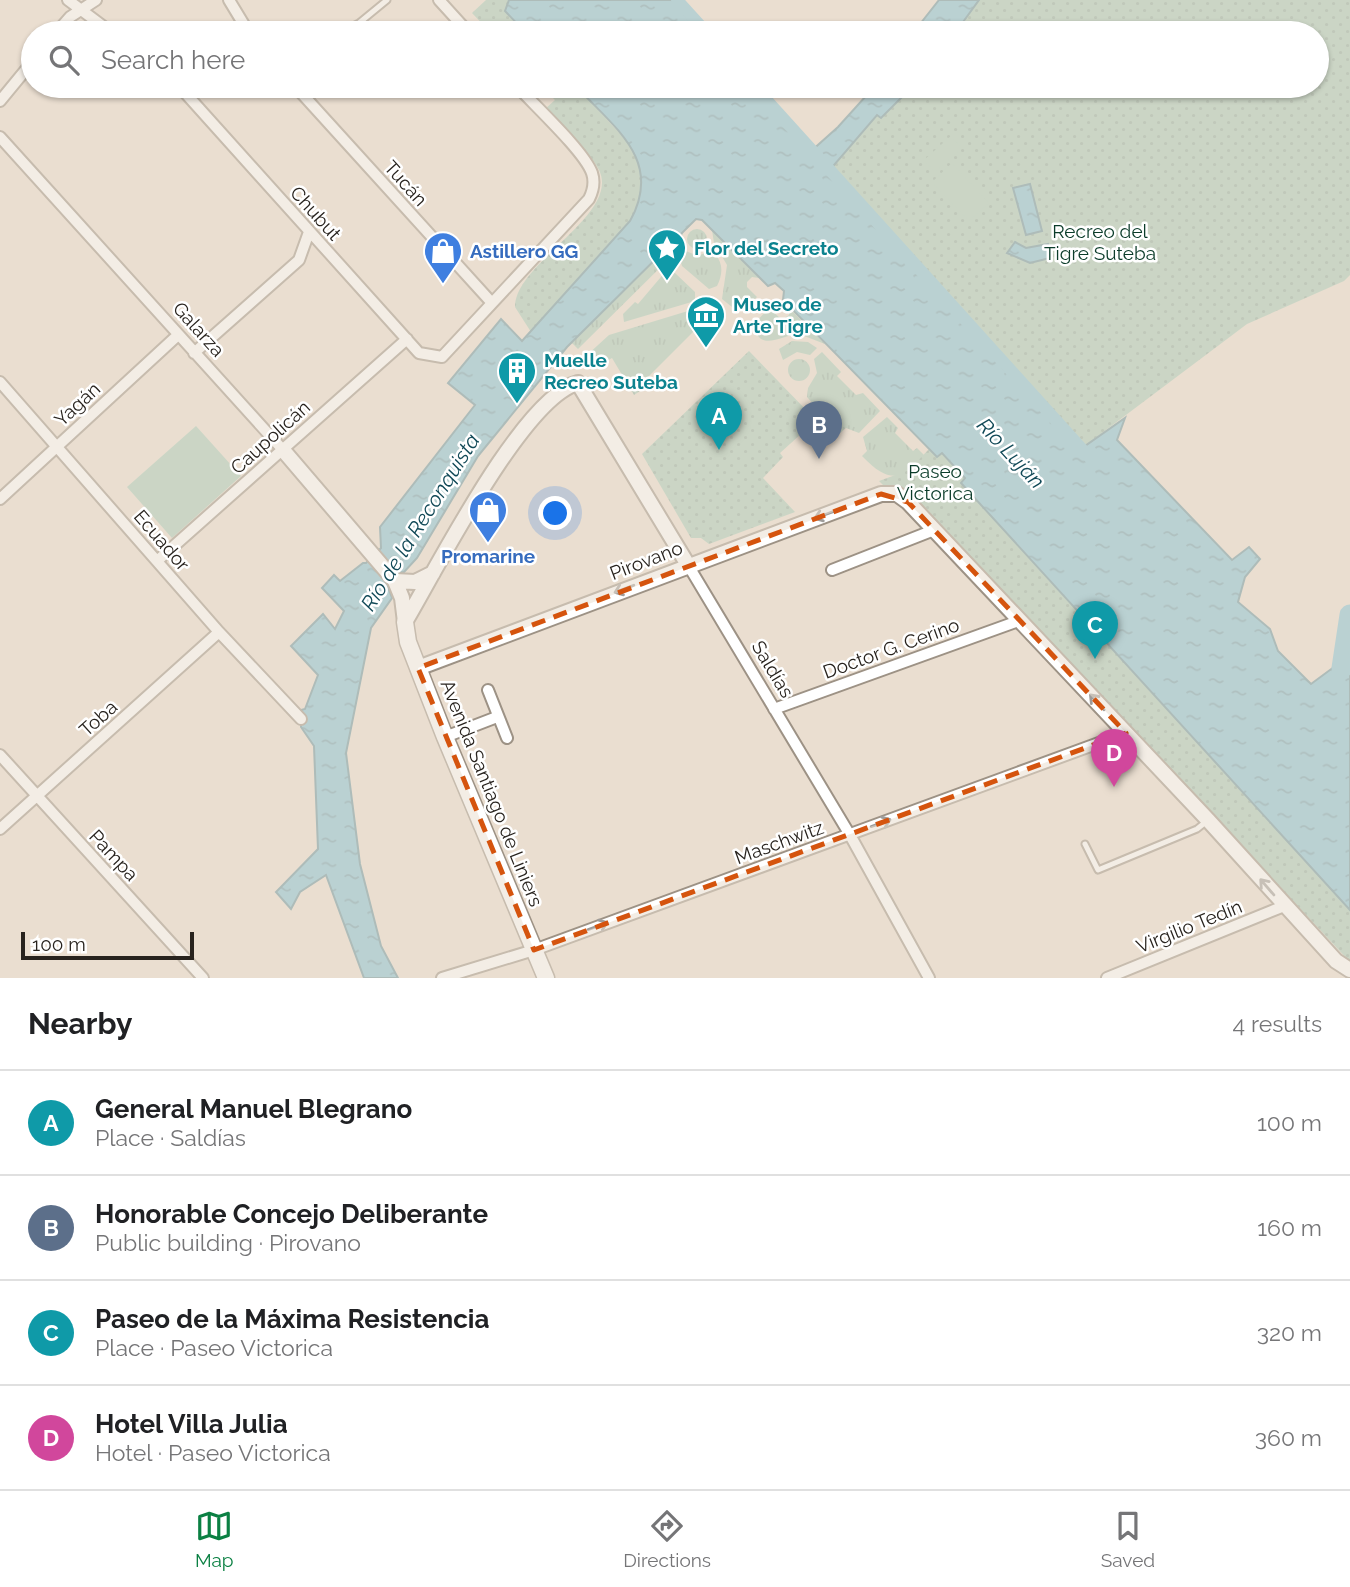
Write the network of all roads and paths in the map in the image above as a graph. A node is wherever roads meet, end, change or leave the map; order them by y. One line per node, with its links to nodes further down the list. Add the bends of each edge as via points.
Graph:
1 (68, 0): 6 (street)
2 (96, 0): 6 (street)
3 (229, 0): 9 (street)
4 (387, 0): 10 (lane)
5 (439, 0): 11 (street)
6 (81, 9): 7 (street); 8 (street)
7 (68, 21)
8 (97, 21)
9 (242, 21)
10 (361, 21)
11 (459, 21)
12 (21, 76): 16 (street)
13 (190, 98): 18 (street, Chubut)
14 (306, 98): 19 (street, Tucán)
15 (528, 98): 19 (street, via 587,163 594,182 589,199)
16 (0, 101)
17 (0, 136): 20 (street, Galarza)
18 (309, 232): 21 (street, Chubut); 22 (street, via 299,260)
19 (492, 303): 21 (street, Chubut, via 442,357 419,353)
20 (178, 335): 22 (street, Galarza); 24 (street, Yagán)
21 (407, 339): 25 (street, Caupolicán)
22 (194, 353): 25 (street, Galarza)
23 (0, 382): 24 (street, Ecuador)
24 (57, 447): 26 (street, Yagán); 28 (street, Ecuador)
25 (283, 450): 28 (street, Caupolicán); 32 (street, Galarza)
26 (0, 499)
27 (934, 530): 29 (street, Pirovano, one-way to 29, via 908,502 889,493); 30 (street); 33 (street)
28 (157, 561): 35 (street, Ecuador)
29 (688, 565): 31 (street, Saldías, via 578,383 555,393 506,454); 36 (street, Pirovano, one-way to 36); 38 (street, Saldías)
30 (832, 570)
31 (435, 572): 32 (street, via 415,582); 34 (street)
32 (395, 581): 34 (street, Avenida Santiago de Liniers)
33 (1021, 620): 38 (street, Doctor G. Cerino); 41 (street, one-way to 33)
34 (405, 622): 36 (main road, Avenida Santiago de Liniers)
35 (219, 632): 40 (street, Ecuador); 45 (street, Toba)
36 (418, 668): 42 (main road, Avenida Santiago de Liniers)
37 (488, 690): 39 (street)
38 (774, 709): 48 (street, Saldías)
39 (497, 717): 42 (street); 43 (street)
40 (301, 719)
41 (1126, 733): 46 (street); 48 (street, Maschwitz, one-way to 41)
42 (446, 737): 51 (main road, Avenida Santiago de Liniers)
43 (507, 737)
44 (0, 755): 45 (street, Pampa)
45 (37, 797): 47 (street, Toba); 53 (street, Pampa)
46 (1208, 820): 49 (lane, via 1197,829 1098,870); 50 (street, one-way to 46)
47 (0, 829)
48 (850, 835): 51 (street, Maschwitz, one-way to 48); 57 (street, Saldías)
49 (1085, 844)
50 (1284, 906): 52 (street); 54 (street, Virgilio Tedín)
51 (534, 950): 55 (street, Maschwitz); 56 (main road, Avenida Santiago de Liniers)
52 (1350, 970)
53 (201, 977)
54 (1113, 977)
55 (442, 978)
56 (546, 978)
57 (929, 978)

